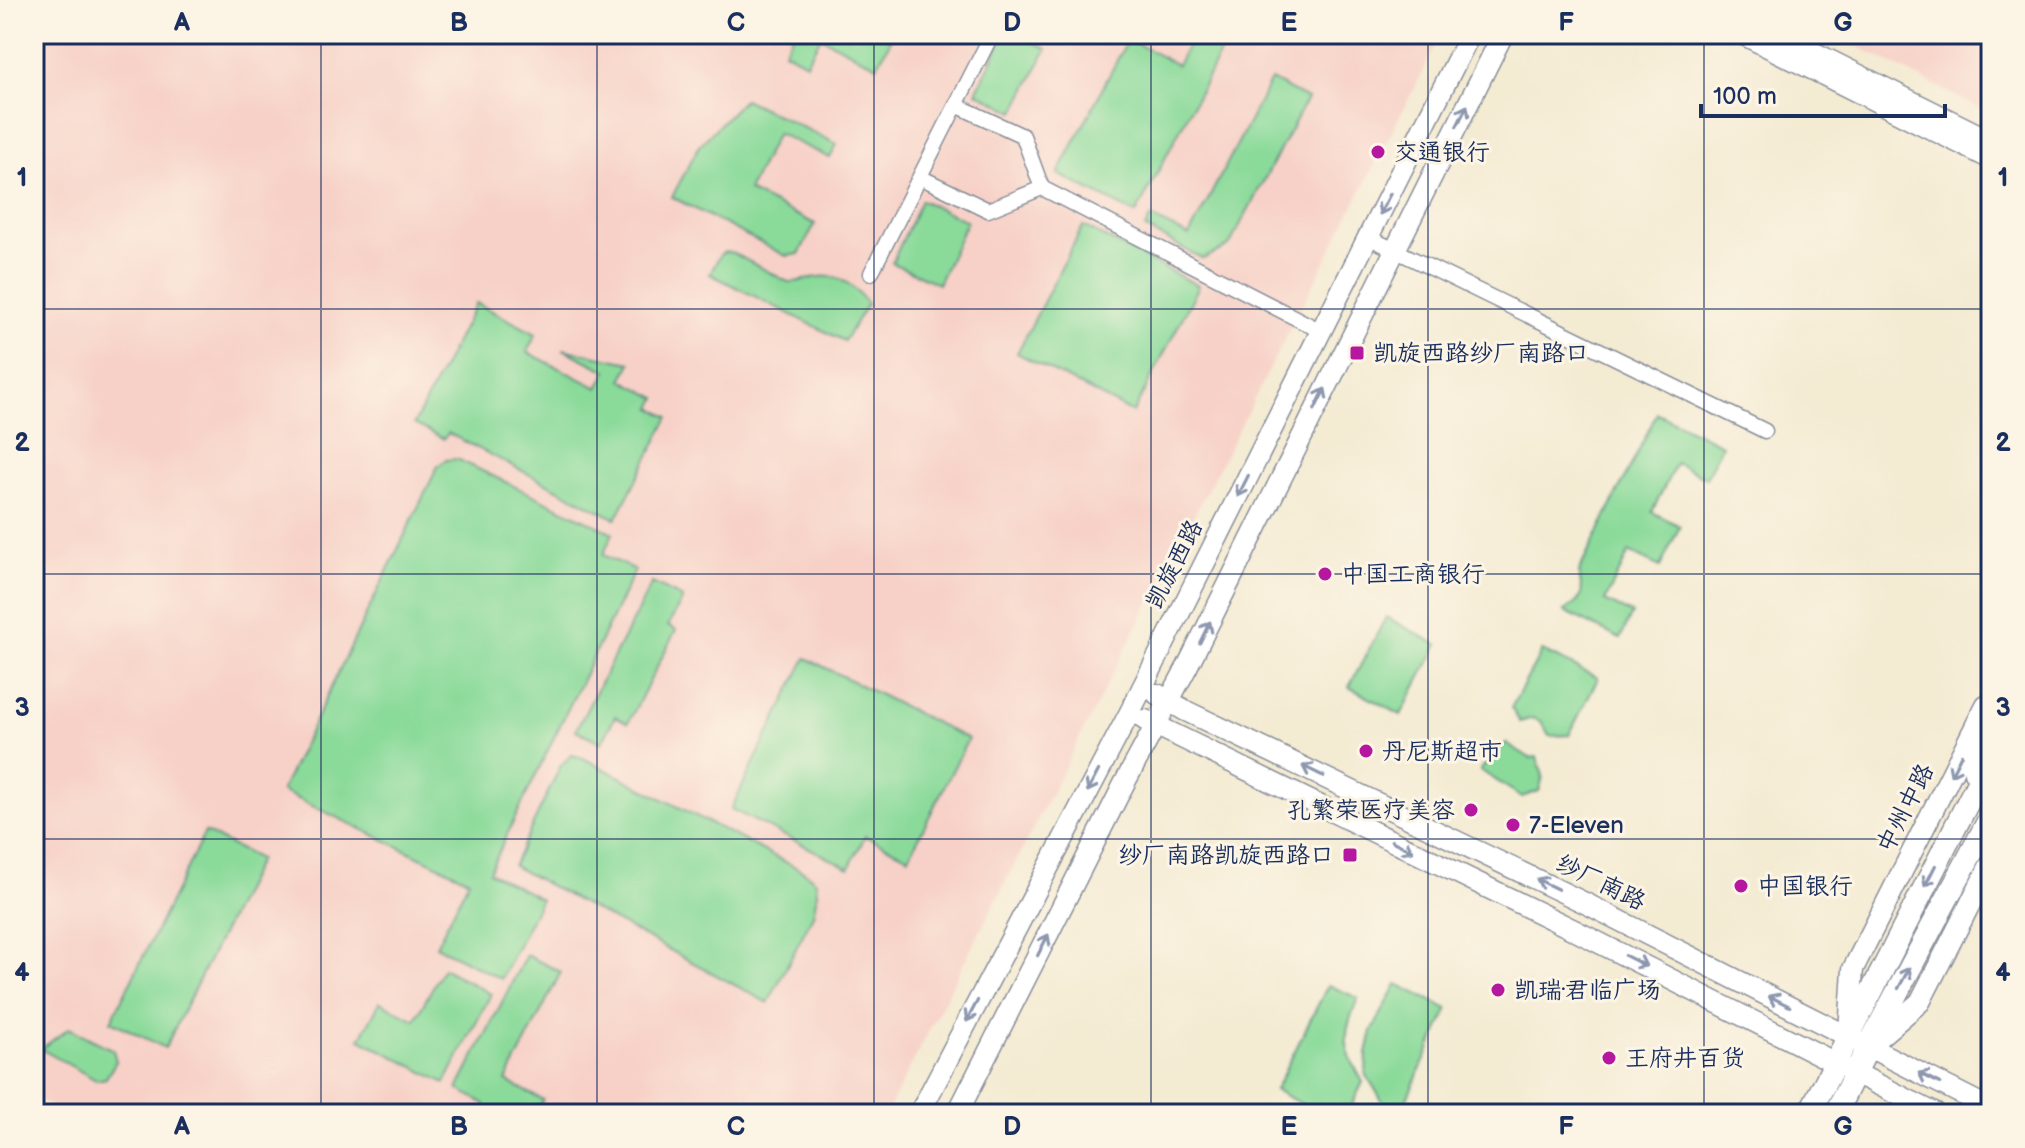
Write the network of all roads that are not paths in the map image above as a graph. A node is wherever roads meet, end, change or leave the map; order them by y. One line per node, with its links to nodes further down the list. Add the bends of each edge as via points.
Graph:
1 (992, 34): 6 (street)
2 (1470, 34): 11 (main road, 凯旋西路, one-way to 11)
3 (1503, 34): 12 (main road, one-way to 3)
4 (1742, 34): 8 (main road)
5 (1777, 34): 7 (main road)
6 (956, 105): 9 (street); 10 (street, via 1023,136)
7 (1991, 141)
8 (1991, 159)
9 (920, 177): 10 (street, via 988,210); 13 (street)
10 (1042, 188): 14 (street)
11 (1368, 237): 12 (street); 14 (main road, 凯旋西路)
12 (1394, 251): 15 (street); 18 (main road, one-way to 12)
13 (871, 273)
14 (1321, 331): 16 (main road, 凯旋西路, one-way to 16)
15 (1765, 431)
16 (1143, 686): 18 (main road, 纱厂南路); 20 (main road, 凯旋西路)
17 (1991, 695): 26 (main road, 中州中路, one-way to 26, via 1853,969)
18 (1168, 700): 21 (main road); 26 (main road, 纱厂南路, one-way to 18)
19 (1991, 703): 23 (main road)
20 (1130, 712): 21 (main road); 30 (main road, 凯旋西路, one-way to 30)
21 (1156, 725): 27 (main road, one-way to 27); 31 (main road, one-way to 21)
22 (1991, 757): 23 (main road, 中州中路)
23 (1967, 804): 26 (main road, 中州中路, one-way to 26)
24 (1991, 816): 26 (main road, 中州中路, one-way to 24)
25 (1991, 863): 26 (main road, 中州中路, via 1920,1002)
26 (1858, 1042): 27 (main road, 中州中路); 28 (main road, 中州中路); 29 (main road, 纱厂南路, one-way to 26)
27 (1835, 1062): 28 (main road); 32 (main road, 中州中路)
28 (1855, 1073): 33 (main road, 中州中路); 34 (main road)
29 (1991, 1109)
30 (919, 1114)
31 (957, 1114)
32 (1809, 1114)
33 (1835, 1114)
34 (1936, 1114)

